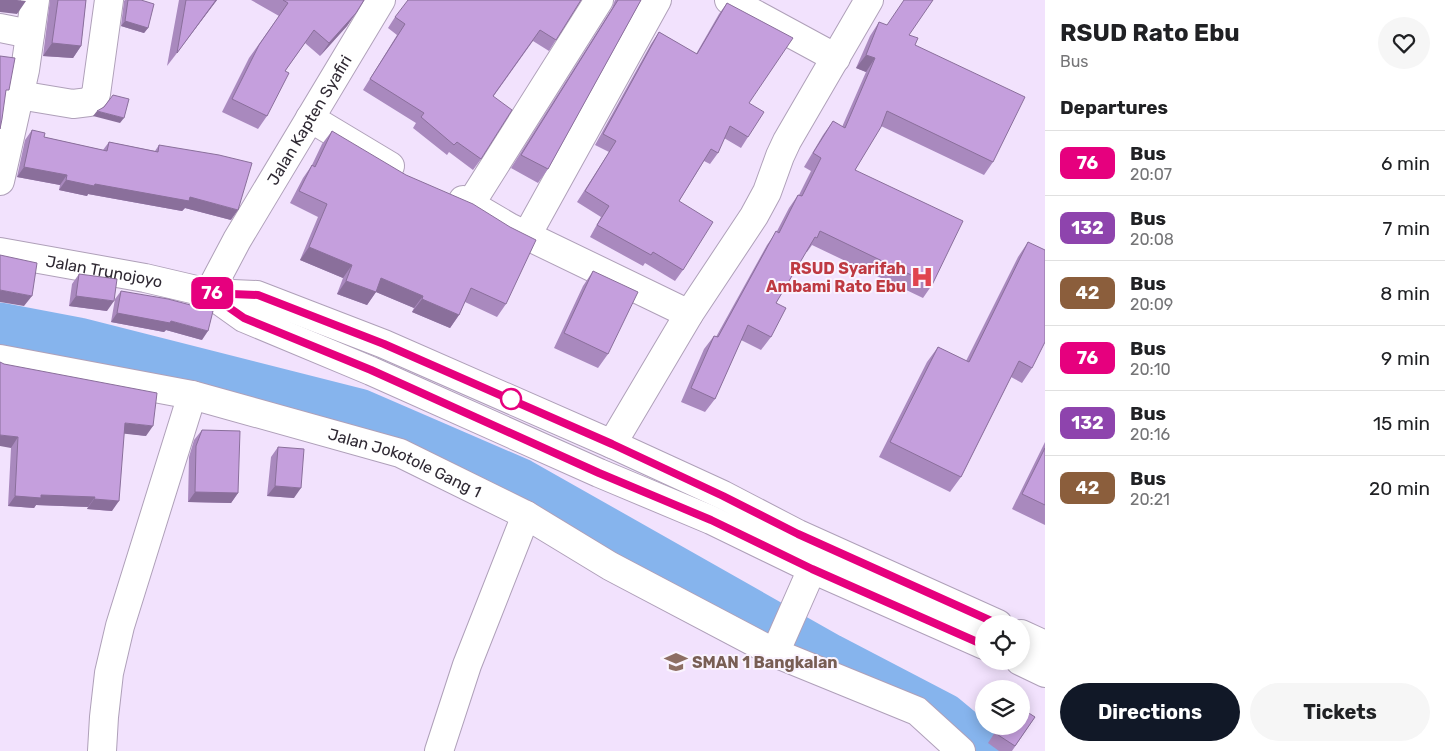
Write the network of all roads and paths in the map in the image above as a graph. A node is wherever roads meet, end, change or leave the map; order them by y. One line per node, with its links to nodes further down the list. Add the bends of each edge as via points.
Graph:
1 (35, 0): 9 (main road)
2 (109, 0): 11 (main road, via 96,94 89,102 73,104)
3 (381, 0): 12 (main road, Jalan Kapten Syafiri)
4 (598, 0): 16 (main road)
5 (657, 0): 17 (main road)
6 (729, 0): 10 (main road)
7 (869, 0): 10 (main road)
8 (0, 28): 9 (main road)
9 (30, 34): 11 (main road)
10 (836, 58): 20 (main road, via 780,156 754,216)
11 (19, 95): 14 (main road)
12 (310, 118): 13 (main road); 19 (main road, Jalan Kapten Syafiri)
13 (413, 178)
14 (0, 181)
15 (438, 189): 16 (main road)
16 (471, 203): 17 (main road)
17 (527, 235): 20 (main road)
18 (0, 252): 19 (main road, Jalan Trunojoyo, via 145,278)
19 (208, 293): 23 (main road, via 258,295 384,344); 25 (main road, via 244,318 371,370 711,520)
20 (689, 314): 23 (main road)
21 (0, 359): 22 (main road, Jalan Jokotole Gang 1)
22 (192, 395): 24 (main road, Jalan Jokotole Gang 1, via 400,453); 33 (main road, via 120,626 109,673)
23 (612, 444): 26 (main road, via 798,534)
24 (526, 515): 30 (main road, Jalan Jokotole Gang 1, via 610,566); 34 (main road, via 467,665)
25 (812, 569): 28 (main road); 30 (main road)
26 (978, 615)
27 (1030, 638): 29 (main road)
28 (975, 641)
29 (1045, 645)
30 (777, 648): 35 (main road, Jalan Jokotole Gang 1, via 917,711)
31 (1030, 665): 32 (main road)
32 (1045, 672)
33 (102, 751)
34 (439, 751)
35 (961, 751)

